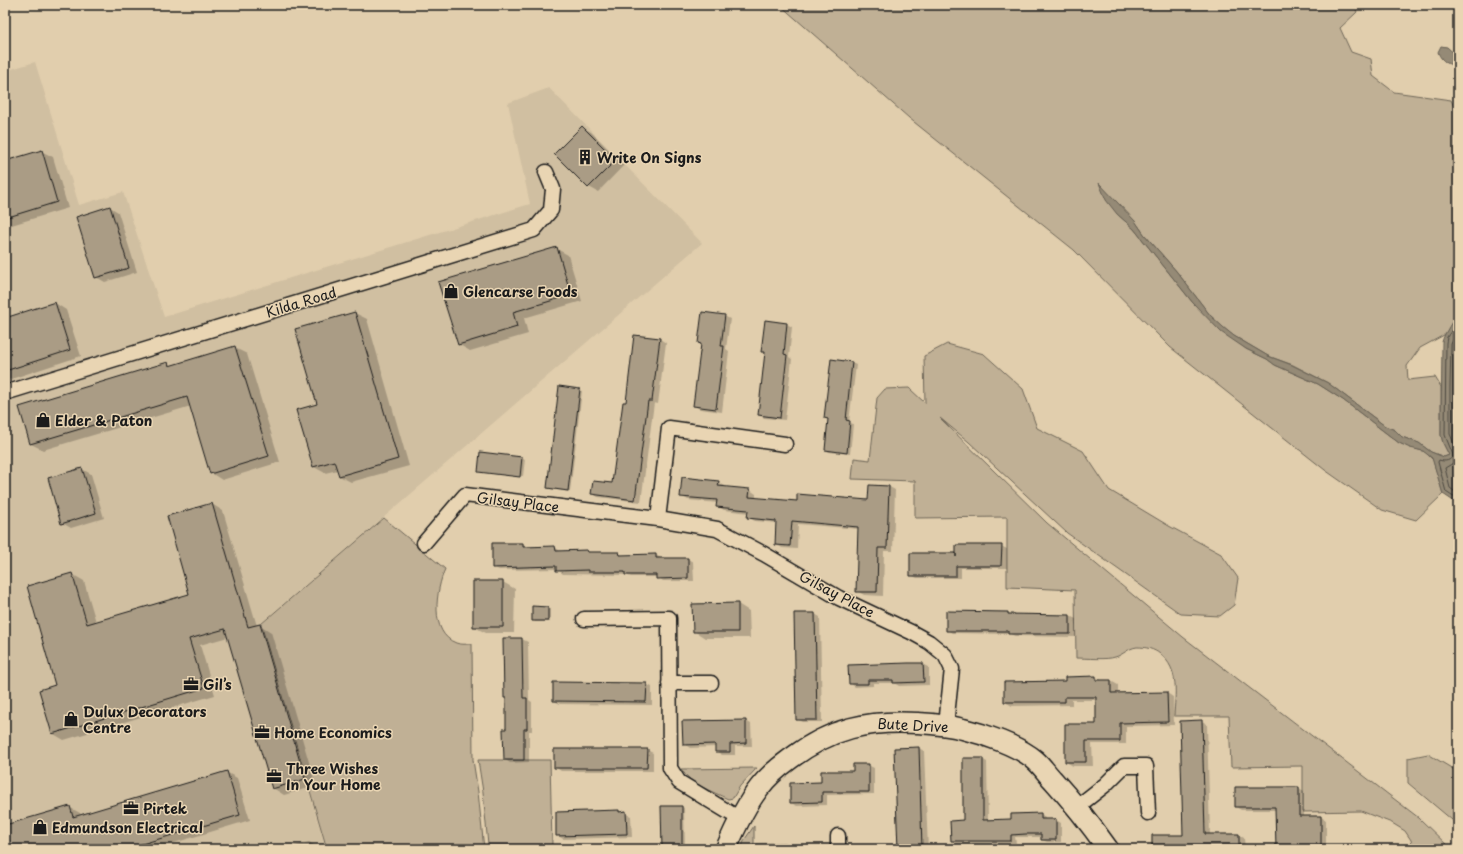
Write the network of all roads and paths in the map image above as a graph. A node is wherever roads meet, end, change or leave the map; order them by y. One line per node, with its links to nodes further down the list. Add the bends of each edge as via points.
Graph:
1 (546, 172): 2 (street, Kilda Road, via 553,190 551,210 534,230)
2 (5, 393)
3 (785, 444): 4 (street, via 669,428)
4 (658, 519): 5 (street, Gilsay Place, via 465,495); 9 (street, Gilsay Place, via 717,529 839,598 929,642 945,655 952,669)
5 (424, 543)
6 (584, 619): 7 (street, via 669,618)
7 (669, 683): 8 (street); 12 (street, via 670,768 679,782)
8 (711, 683)
9 (946, 725): 10 (street, Bute Drive, via 973,731 1007,744 1035,760); 12 (street, Bute Drive, via 893,721 846,729 829,736 805,748 776,770 759,788)
10 (1077, 807): 11 (street, via 1124,766 1146,766); 14 (street, Bute Drive)
11 (1148, 813)
12 (740, 818): 13 (street, Bute Drive)
13 (726, 849)
14 (1108, 849)

